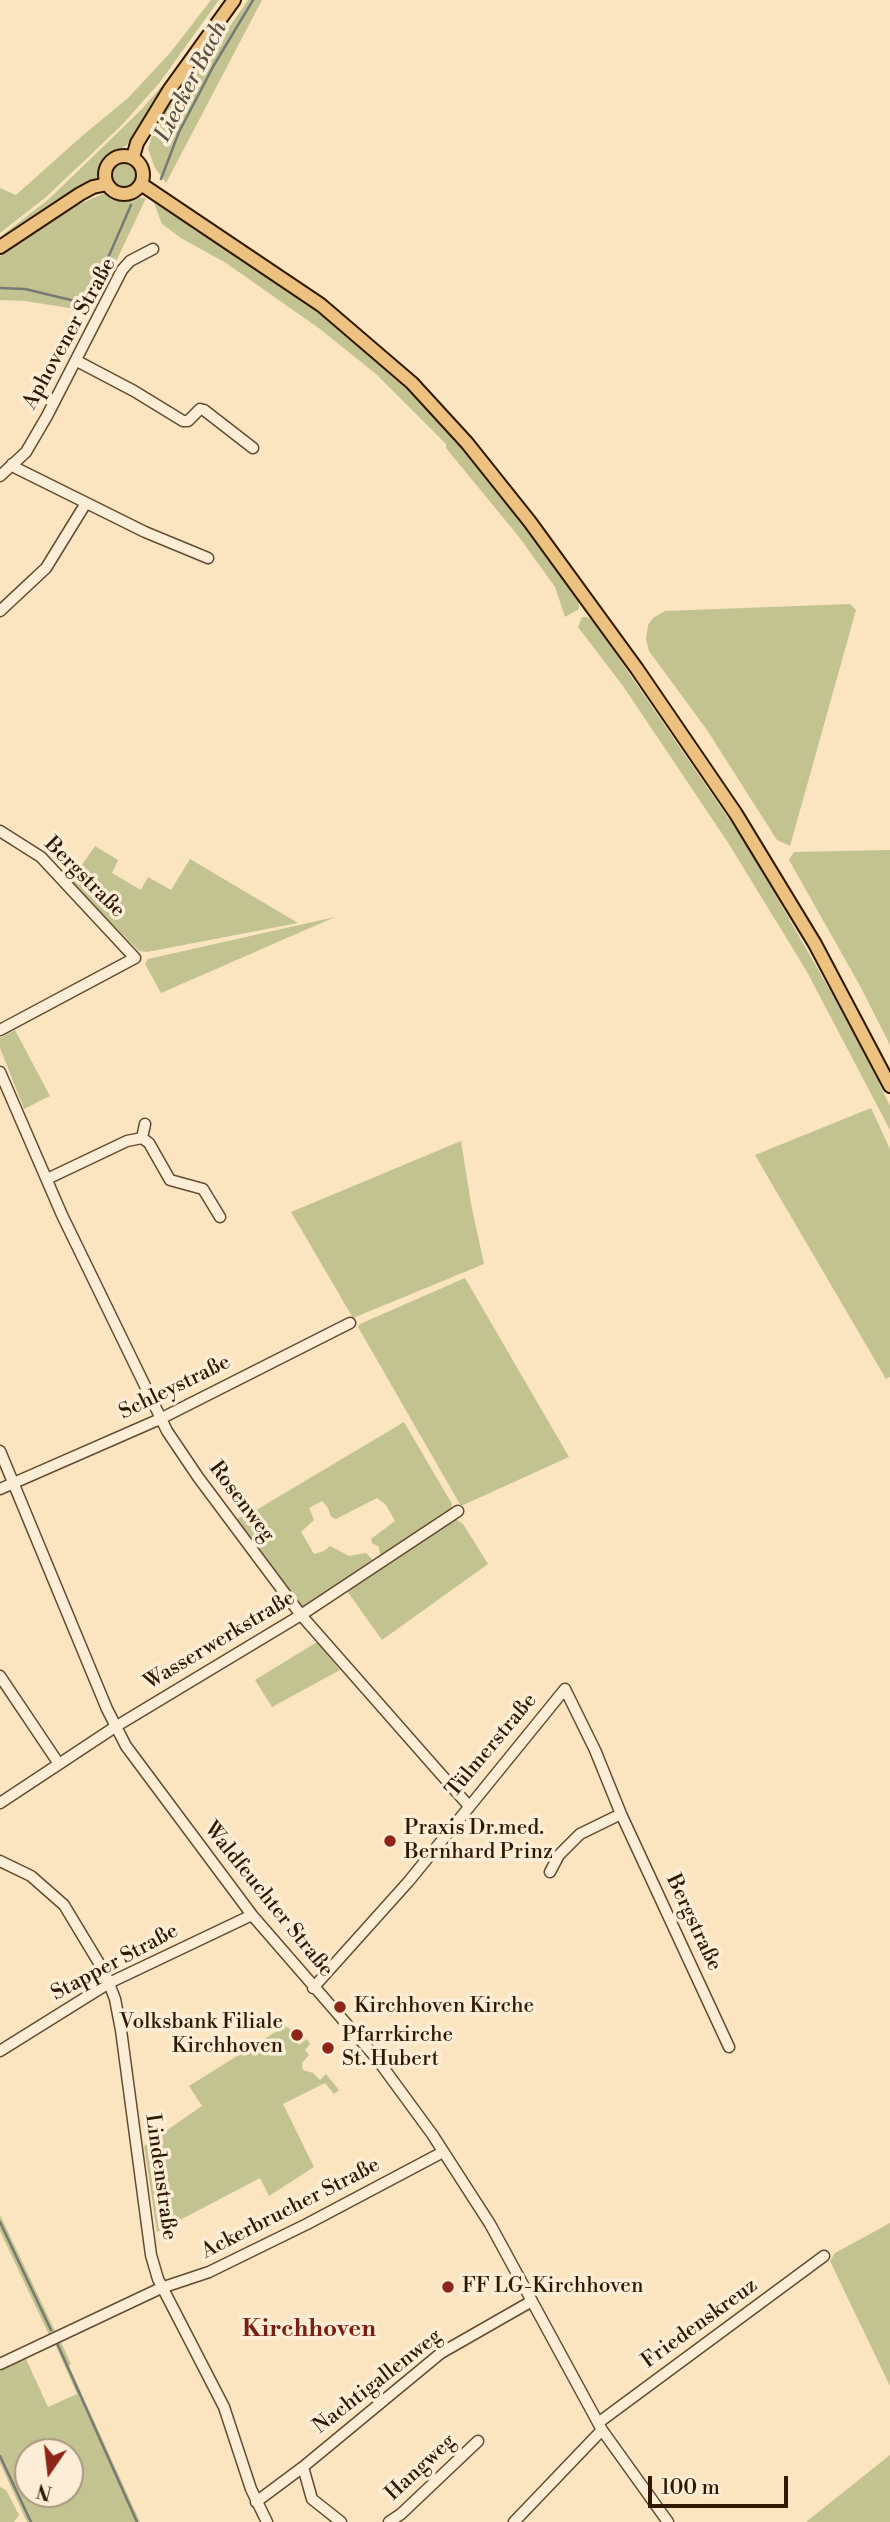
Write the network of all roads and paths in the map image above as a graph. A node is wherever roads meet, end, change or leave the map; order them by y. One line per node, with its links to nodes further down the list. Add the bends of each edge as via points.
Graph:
1 (234, 0): 2 (main road, via 170,89)
2 (133, 157): 3 (main road, via 112,159 104,174); 4 (main road, via 142,166)
3 (107, 184): 4 (main road, via 121,194 133,192); 5 (main road, via 80,194)
4 (141, 184): 17 (main road, via 321,304 412,383 467,443 530,522 736,814 815,944)
5 (0, 247)
6 (153, 249): 7 (street, Aphovener Straße, via 122,270)
7 (77, 361): 8 (street, via 183,421 204,410); 9 (street, Aphovener Straße, via 26,452)
8 (253, 449)
9 (12, 464): 10 (street, Aphovener Straße); 11 (street)
10 (0, 476)
11 (86, 503): 12 (street); 13 (street, via 46,568)
12 (208, 558)
13 (0, 611)
14 (0, 831): 15 (street, Bergstraße, via 41,857 135,958)
15 (0, 1030)
16 (0, 1072): 20 (street, Rosenweg)
17 (890, 1086)
18 (145, 1124): 19 (street)
19 (142, 1139): 20 (street, via 127,1141); 21 (street, via 149,1143 170,1180 203,1189)
20 (47, 1179): 23 (street, Rosenweg)
21 (220, 1217)
22 (351, 1323): 23 (street, Schleystraße)
23 (160, 1419): 25 (street, Schleystraße); 28 (street, Rosenweg)
24 (0, 1451): 25 (street, Waldfeuchter Straße)
25 (15, 1483): 26 (street, Schleystraße); 31 (street, Waldfeuchter Straße)
26 (0, 1489)
27 (458, 1511): 28 (street, Wasserwerkstraße)
28 (301, 1615): 31 (street, Wasserwerkstraße); 34 (street, Rosenweg)
29 (0, 1676): 32 (street)
30 (565, 1689): 34 (street, Tülmerstraße); 35 (street, Bergstraße)
31 (115, 1727): 32 (street, Wasserwerkstraße); 38 (street, Waldfeuchter Straße)
32 (59, 1764): 33 (street, Wasserwerkstraße)
33 (0, 1803)
34 (468, 1805): 40 (street, Tülmerstraße, via 386,1908)
35 (621, 1814): 37 (street, via 580,1834 559,1855); 41 (street, Bergstraße)
36 (0, 1861): 39 (street, Lindenstraße, via 31,1876 64,1905)
37 (551, 1872)
38 (252, 1915): 39 (street, Stapper Straße); 40 (street, Waldfeuchter Straße)
39 (109, 1983): 42 (street, Stapper Straße); 45 (street, Lindenstraße, via 121,2030 151,2255)
40 (313, 1988): 43 (street, Waldfeuchter Straße, via 377,2059)
41 (729, 2047)
42 (0, 2050)
43 (443, 2152): 45 (street, Ackerbrucher Straße, via 238,2259); 46 (street, Waldfeuchter Straße)
44 (824, 2256): 48 (street, Friedenskreuz)
45 (161, 2288): 47 (street, Ackerbrucher Straße); 51 (street, Lindenstraße, via 224,2407)
46 (532, 2301): 48 (street, Waldfeuchter Straße); 50 (street, Nachtigallenweg, via 441,2353)
47 (0, 2364)
48 (600, 2426): 55 (street, Friedenskreuz); 56 (street, Waldfeuchter Straße)
49 (478, 2441): 54 (street, Hangweg)
50 (303, 2467): 51 (street, Nachtigallenweg); 53 (street, via 312,2499)
51 (256, 2502): 52 (street, Lindenstraße)
52 (267, 2522)
53 (341, 2522)
54 (389, 2522)
55 (514, 2522)
56 (668, 2522)

